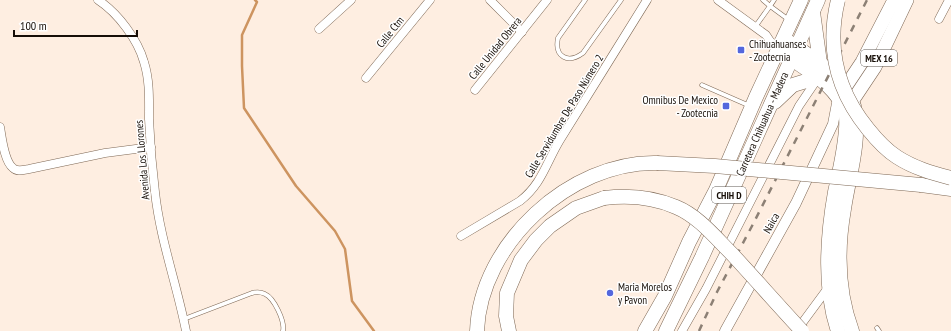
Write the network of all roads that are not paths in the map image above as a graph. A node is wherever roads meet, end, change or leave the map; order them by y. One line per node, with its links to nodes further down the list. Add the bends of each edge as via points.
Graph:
1 (98, 0): 38 (street, Avenida Los Llorones, via 123,23 137,43 145,63 149,87)
2 (351, 0): 21 (street)
3 (430, 0): 28 (street, Calle Ctm)
4 (490, 0): 23 (street)
5 (547, 0): 23 (street, Calle Unidad Obrera)
6 (585, 0): 7 (lane, via 558,38 557,46 567,59 576,58 583,53)
7 (621, 0)
8 (647, 0): 41 (street, Calle Servidumbre De Paso Número 2, via 559,142 535,187 520,201)
9 (718, 0): 22 (street)
10 (763, 0): 17 (lane)
11 (774, 0): 17 (lane)
12 (838, 0): 39 (highway, bridge, via 833,26 835,61 841,83 852,106 873,135 897,157 919,169)
13 (894, 0): 30 (main road, MEX 16, via 862,62)
14 (907, 0): 33 (main road, MEX 16, via 875,67)
15 (949, 0): 19 (street)
16 (800, 3): 18 (highway); 20 (highway, CHIH D)
17 (770, 6): 20 (lane); 22 (lane)
18 (815, 6): 25 (highway, CHIH D); 26 (highway)
19 (939, 20)
20 (791, 22): 24 (highway, CHIH D)
21 (319, 28)
22 (755, 28): 24 (street, via 770,41)
23 (522, 32): 31 (street, Calle Unidad Obrera)
24 (781, 44): 25 (highway); 34 (highway, Carretera Chihuahua - Madera / CHIH D)
25 (794, 53): 26 (highway); 27 (highway); 35 (highway, Carretera Chihuahua - Madera / CHIH D)
26 (820, 63): 30 (highway)
27 (819, 77): 32 (highway); 35 (highway, via 793,85); 50 (street, via 799,106)
28 (366, 78)
29 (702, 85): 34 (lane)
30 (845, 86): 32 (main road, MEX 16); 33 (highway)
31 (475, 90)
32 (838, 98): 33 (highway); 36 (street, Naica)
33 (849, 106): 36 (street, Naica); 42 (highway, via 829,242); 55 (highway, via 856,116 857,130 843,211 840,273)
34 (752, 107): 48 (highway, Carretera Chihuahua - Madera / CHIH D, via 716,190 665,296)
35 (769, 108): 49 (highway, Carretera Chihuahua - Madera / CHIH D)
36 (833, 124): 51 (street, Naica, via 796,203)
37 (0, 127): 38 (street, via 9,163 17,170)
38 (151, 147): 43 (street, Avenida Los Llorones, via 155,194)
39 (951, 178)
40 (951, 189): 46 (highway, bridge, via 715,166 656,163 627,165 566,189 536,212 504,250 487,280 477,320)
41 (461, 236)
42 (829, 287): 52 (street); 54 (highway, via 834,322)
43 (184, 319): 44 (street, Avenida Los Llorones); 45 (lane, via 258,292 270,298 282,318)
44 (186, 331)
45 (283, 331)
46 (477, 331)
47 (509, 331): 53 (highway, bridge, via 506,316 507,293 521,260 536,240 550,226 576,208 604,198 624,196 636,196 664,203 688,213 710,232)
48 (645, 331)
49 (666, 331)
50 (682, 331)
51 (725, 331)
52 (797, 331)
53 (802, 331)
54 (838, 331)
55 (852, 331)

